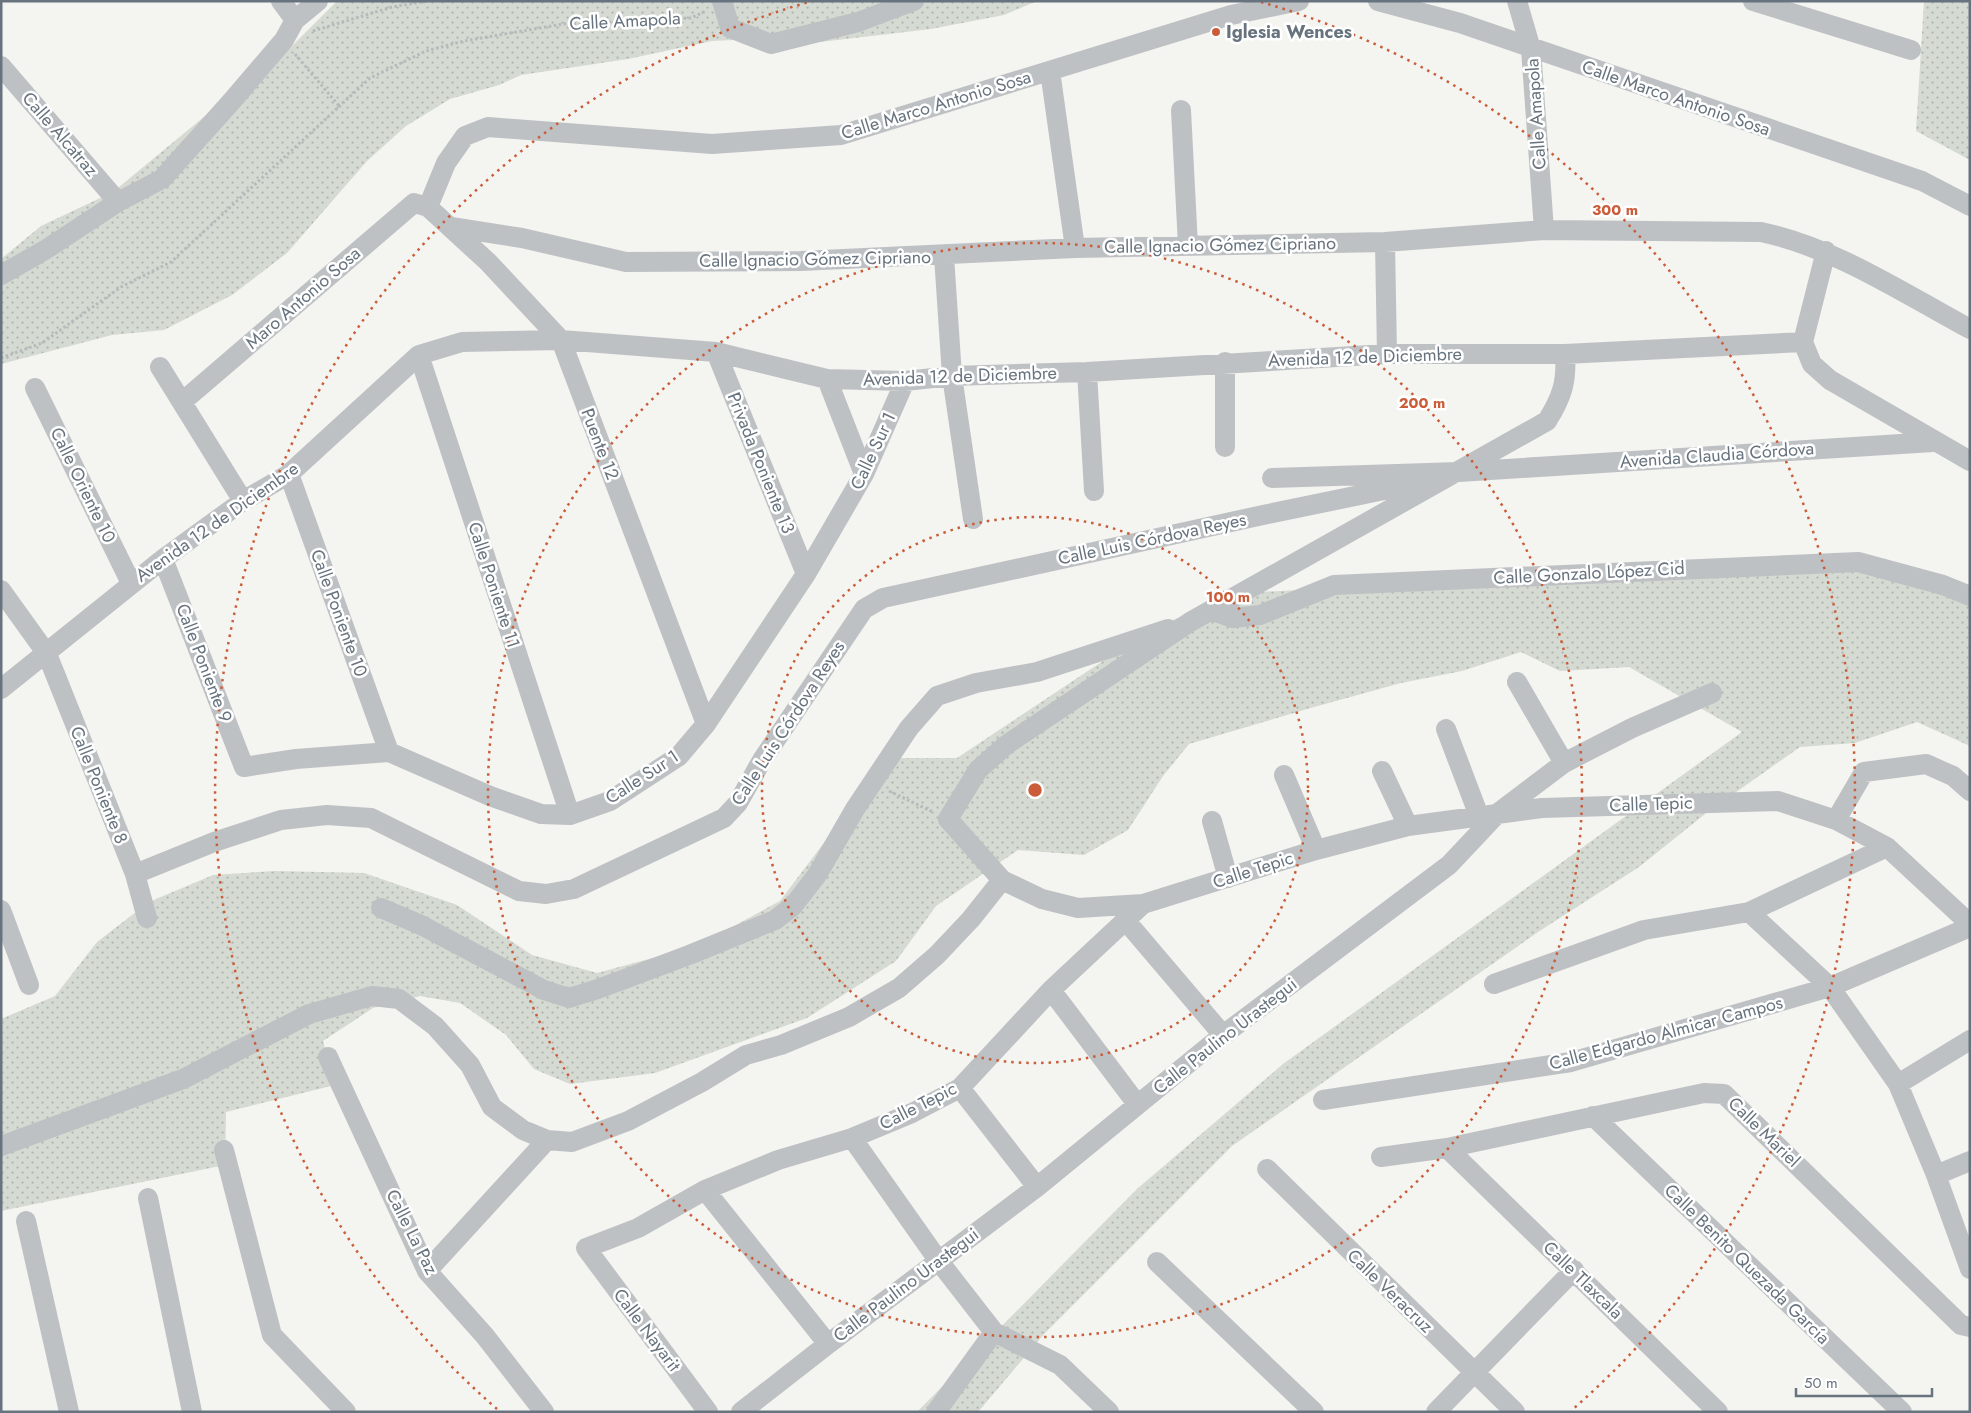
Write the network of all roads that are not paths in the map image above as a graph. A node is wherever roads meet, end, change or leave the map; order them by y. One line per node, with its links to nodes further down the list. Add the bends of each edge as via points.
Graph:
1 (281, 1): 9 (street)
2 (318, 1): 9 (street)
3 (914, 1): 8 (street, via 858,22 771,44 730,28)
4 (1299, 1): 13 (street, Calle Marco Antonio Sosa, via 1230,15)
5 (1378, 1): 10 (street, Calle Marco Antonio Sosa, via 1460,23)
6 (1517, 1): 10 (street, Calle Amapola)
7 (1753, 1): 11 (street)
8 (722, 2)
9 (296, 20): 15 (street, via 284,40 162,179)
10 (1531, 49): 16 (street, Calle Marco Antonio Sosa, via 1922,181); 19 (street, Calle Amapola)
11 (1911, 50)
12 (1, 66): 15 (street, Calle Alcatraz)
13 (1050, 70): 17 (street, Calle Marco Antonio Sosa, via 841,135 712,144 488,127 465,136 446,163); 22 (street)
14 (1181, 110): 21 (street)
15 (118, 202): 25 (street)
16 (1970, 206)
17 (428, 207): 18 (street, Puente 12); 40 (street, Maro Antonio Sosa, via 414,203)
18 (451, 227): 24 (street, Calle Ignacio Gómez Cipriano, via 522,238 626,262); 27 (street, Puente 12)
19 (1544, 230): 20 (street, Calle Ignacio Gómez Cipriano); 23 (street, Calle Ignacio Gómez Cipriano, via 1761,232 1793,238)
20 (1386, 242): 21 (street, Calle Ignacio Gómez Cipriano); 30 (street)
21 (1188, 246): 22 (street, Calle Ignacio Gómez Cipriano)
22 (1075, 248): 24 (street, Calle Ignacio Gómez Cipriano)
23 (1826, 251): 26 (street, Calle Ignacio Gómez Cipriano); 28 (street)
24 (944, 256): 36 (street)
25 (1, 275)
26 (1970, 329)
27 (560, 340): 29 (street, Avenida 12 de Diciembre); 32 (street, Avenida 12 de Diciembre, via 462,342); 63 (street, Puente 12)
28 (1803, 342): 31 (street, Avenida 12 de Diciembre); 41 (street, via 1812,364 1830,380)
29 (716, 352): 37 (street, Avenida 12 de Diciembre); 53 (street, Privada Poniente 13)
30 (1387, 354): 31 (street, Avenida 12 de Diciembre); 33 (street, Avenida 12 de Diciembre)
31 (1565, 354): 44 (street, via 1566,375 1560,400 1547,421)
32 (418, 355): 45 (street, Avenida 12 de Diciembre); 71 (street, Calle Poniente 11)
33 (1225, 362): 35 (street, Avenida 12 de Diciembre); 42 (street)
34 (160, 367): 40 (street)
35 (1087, 372): 36 (street, Avenida 12 de Diciembre); 49 (street)
36 (952, 376): 38 (street, Avenida 12 de Diciembre); 51 (street)
37 (827, 379): 38 (street, Avenida 12 de Diciembre); 46 (street)
38 (905, 381): 46 (street, Calle Sur 1)
39 (34, 388): 54 (street, Calle Oriente 10)
40 (182, 402): 50 (street)
41 (1933, 442): 43 (street); 44 (street, Avenida Claudia Córdova)
42 (1225, 447)
43 (1970, 462)
44 (1459, 472): 48 (street)
45 (289, 474): 50 (street, Avenida 12 de Diciembre); 65 (street, Calle Poniente 10)
46 (864, 474): 53 (street, Calle Sur 1)
47 (1272, 478): 48 (street)
48 (1427, 478): 57 (street); 79 (street, Calle Luis Córdova Reyes, via 1389,489 883,598 864,609 762,760 738,803 724,818 574,890 546,894 520,891 371,818 327,814 281,820 214,842)
49 (1094, 490)
50 (243, 501): 52 (street, Avenida 12 de Diciembre)
51 (973, 519)
52 (163, 559): 54 (street, Avenida 12 de Diciembre); 67 (street, Calle Poniente 9)
53 (806, 574): 63 (street, Calle Sur 1)
54 (131, 583): 59 (street, Avenida 12 de Diciembre)
55 (2, 592): 59 (street, Calle Poniente 8)
56 (1970, 596): 57 (street, Calle Gonzalo López Cid, via 1944,585 1858,562 1334,585 1260,615 1233,618)
57 (1211, 610): 58 (street)
58 (1190, 622): 78 (street, via 1006,746 978,770 953,826); 82 (street, via 1036,672 937,696 909,728 817,874 793,906 775,920 569,998 544,990 421,925)
59 (47, 654): 61 (street, Avenida 12 de Diciembre); 79 (street, Calle Poniente 8)
60 (1517, 682): 66 (street)
61 (1, 689)
62 (1712, 693): 66 (street, Calle Paulino Urastegui, via 1632,728)
63 (706, 724): 71 (street, Calle Sur 1, via 679,756 610,801)
64 (1446, 729): 72 (street)
65 (388, 752): 67 (street, Calle Sur 1, via 296,759); 71 (street, Calle Sur 1, via 541,814)
66 (1564, 764): 72 (street, Calle Paulino Urastegui)
67 (244, 767)
68 (1382, 771): 75 (street)
69 (1284, 775): 77 (street)
70 (1970, 791): 73 (street, via 1953,776 1926,764 1864,772)
71 (570, 815)
72 (1488, 815): 73 (street, Calle Tepic, via 1542,808 1778,801); 75 (street, Calle Tepic); 92 (street, Calle Paulino Urastegui, via 1449,865)
73 (1836, 820): 76 (street, Calle Tepic)
74 (1212, 821): 80 (street)
75 (1408, 826): 77 (street, Calle Tepic)
76 (1887, 847): 84 (street); 87 (street, Calle Tepic)
77 (1316, 850): 80 (street, Calle Tepic)
78 (997, 873): 81 (street, via 1042,899 1078,908); 101 (street, via 972,919 898,988 849,1017 781,1045 746,1055 628,1121 572,1142)
79 (135, 874): 85 (street, Calle Poniente 8)
80 (1228, 878): 81 (street, Calle Tepic)
81 (1143, 904): 86 (street, Calle Tepic)
82 (381, 908)
83 (1, 910): 89 (street)
84 (1749, 912): 88 (street, via 1644,930); 90 (street)
85 (147, 918)
86 (1126, 920): 91 (street, Calle Tepic); 92 (street)
87 (1970, 926): 90 (street, Calle Edgardo Almicar Campos)
88 (1494, 984)
89 (30, 985)
90 (1830, 988): 95 (street); 97 (street, Calle Edgardo Almicar Campos, via 1570,1062)
91 (1051, 990): 96 (street, Calle Tepic); 98 (street)
92 (1223, 1035): 98 (street, Calle Paulino Urastegui)
93 (1970, 1040): 95 (street)
94 (328, 1057): 118 (street, Calle La Paz)
95 (1898, 1084): 108 (street)
96 (960, 1088): 100 (street, Calle Tepic, via 912,1113); 109 (street)
97 (1323, 1100)
98 (1138, 1104): 109 (street, Calle Paulino Urastegui)
99 (1593, 1116): 103 (street, Calle Mariel); 119 (street, Calle Mariel, via 1704,1093 1724,1094 1962,1325); 135 (street, Calle Benito Quezada García)
100 (852, 1138): 110 (street, Calle Tepic, via 778,1160); 114 (street)
101 (547, 1140): 102 (street, via 523,1130 492,1107 470,1065 435,1026 399,999 372,996 308,1014 183,1079); 118 (street)
102 (1, 1146)
103 (1447, 1148): 105 (street, Calle Mariel); 117 (street, Calle Tlaxcala)
104 (224, 1150): 126 (street, via 272,1335)
105 (1381, 1157)
106 (1970, 1161): 108 (street)
107 (1267, 1170): 122 (street, Calle Veracruz)
108 (1936, 1175): 116 (street)
109 (1037, 1187): 114 (street, Calle Paulino Urastegui)
110 (705, 1190): 113 (street, Calle Tepic, via 638,1228); 121 (street)
111 (148, 1198): 125 (street)
112 (26, 1221): 124 (street)
113 (586, 1248): 128 (street, Calle Nayarit)
114 (938, 1260): 120 (street); 121 (street, Calle Paulino Urastegui)
115 (1157, 1262): 131 (street)
116 (1970, 1268)
117 (1574, 1270): 122 (street); 134 (street, Calle Tlaxcala)
118 (427, 1271): 127 (street, Calle La Paz, via 486,1336)
119 (1970, 1327)
120 (994, 1332): 129 (street); 130 (street, via 1060,1365)
121 (828, 1344): 123 (street, Calle Paulino Urastegui)
122 (1473, 1372): 132 (street); 133 (street, Calle Veracruz)
123 (750, 1409)
124 (69, 1412)
125 (192, 1412)
126 (346, 1412)
127 (544, 1412)
128 (708, 1412)
129 (936, 1412)
130 (1109, 1412)
131 (1314, 1412)
132 (1436, 1412)
133 (1515, 1412)
134 (1718, 1412)
135 (1902, 1412)

